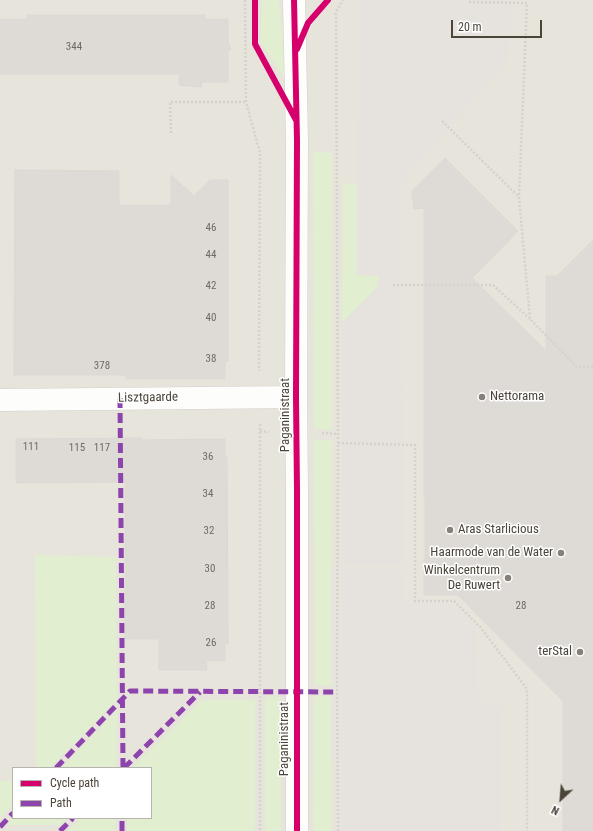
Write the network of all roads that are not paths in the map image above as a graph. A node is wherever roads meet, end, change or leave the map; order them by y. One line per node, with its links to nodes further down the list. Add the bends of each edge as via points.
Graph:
1 (294, 0): 2 (street, Paganinistraat, via 297,134)
2 (296, 397): 3 (street, Lisztgaarde); 4 (street, Paganinistraat)
3 (0, 400)
4 (296, 831)

